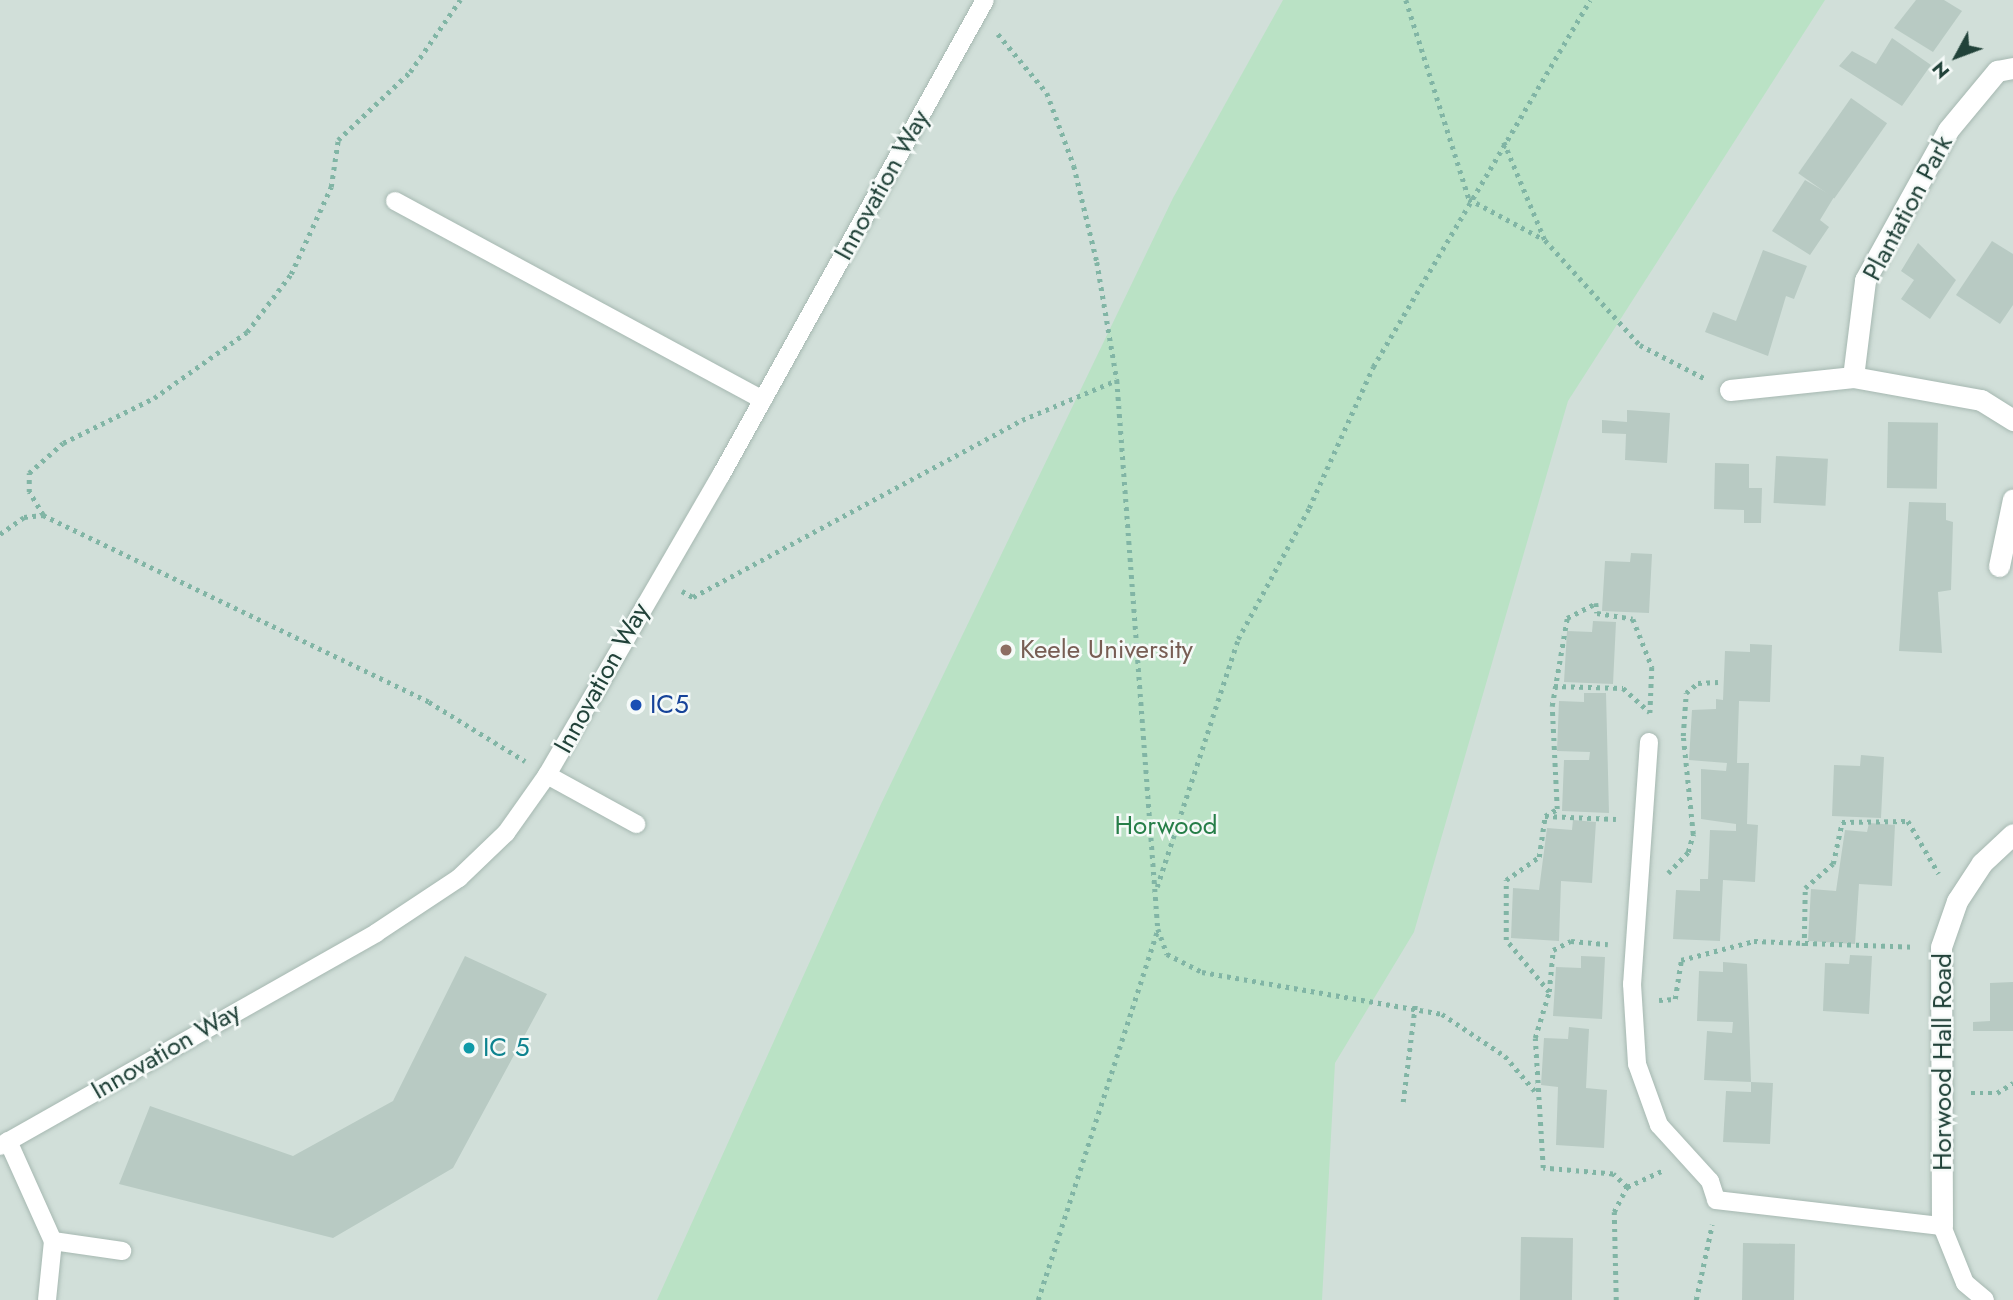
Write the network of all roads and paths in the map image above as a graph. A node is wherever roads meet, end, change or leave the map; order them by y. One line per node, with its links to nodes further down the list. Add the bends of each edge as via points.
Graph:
1 (460, 0): 16 (path, via 410,72 338,140 331,187 291,274 247,332 155,398 63,443 29,473 29,492)
2 (1406, 0): 7 (path)
3 (1590, 0): 6 (path)
4 (982, 6): 11 (path, via 1046,93 1056,118 1097,262); 13 (lane, Innovation Way)
5 (2013, 68): 10 (street, Plantation Park, via 1997,71 1948,130 1865,280)
6 (1503, 141): 7 (path); 9 (path)
7 (1469, 199): 9 (path); 29 (path, via 1373,368 1309,508 1238,639)
8 (395, 201): 13 (lane)
9 (1545, 240): 12 (path, via 1640,345)
10 (1853, 377): 12 (street); 14 (street, via 1981,400)
11 (1117, 380): 19 (path, via 1023,420 693,597); 29 (path)
12 (1730, 390)
13 (763, 400): 19 (lane, Innovation Way)
14 (2013, 420)
15 (2013, 499): 18 (street)
16 (43, 515): 17 (path, via 24,517); 24 (path, via 429,702)
17 (1, 531)
18 (1999, 566)
19 (658, 578): 24 (lane, Innovation Way)
20 (1718, 682): 30 (path, via 1698,683 1686,693 1688,852)
21 (1555, 686): 22 (path, via 1623,688); 22 (path, via 1567,618 1596,603 1597,613 1633,619 1652,667); 25 (path, via 1557,809)
22 (1650, 713): 23 (path)
23 (1649, 742): 28 (lane)
24 (547, 775): 26 (lane); 43 (lane, Innovation Way, via 506,833 459,878 376,933)
25 (1545, 816): 28 (path, via 1621,819); 36 (path, via 1539,857 1506,880 1506,940)
26 (636, 824)
27 (2013, 835): 31 (street, Horwood Hall Road, via 1982,863)
28 (1643, 837): 30 (lane)
29 (1155, 891): 32 (path)
30 (1639, 894): 35 (lane)
31 (1957, 901): 33 (path, via 1908,821 1842,822 1833,864 1805,888); 34 (street, Horwood Hall Road)
32 (1158, 929): 38 (path, via 1167,954 1202,972); 51 (path)
33 (1804, 946): 34 (path); 37 (path, via 1754,941 1681,960 1675,999)
34 (1941, 947): 41 (street, Horwood Hall Road)
35 (1634, 964): 36 (path, via 1606,943 1571,942 1553,950); 37 (lane)
36 (1549, 992): 40 (path, via 1535,1038)
37 (1634, 1002): 44 (lane, via 1637,1064 1659,1125)
38 (1415, 1005): 40 (path, via 1442,1014 1505,1056); 42 (path)
39 (2013, 1083): 41 (path, via 1997,1093)
40 (1535, 1091): 45 (path, via 1543,1168 1613,1174)
41 (1944, 1092): 47 (street, Horwood Hall Road)
42 (1402, 1102)
43 (4, 1144): 48 (lane)
44 (1710, 1181): 45 (path, via 1664,1170); 46 (lane)
45 (1627, 1187): 52 (path, via 1614,1212)
46 (1716, 1200): 47 (lane); 53 (path)
47 (1942, 1226): 54 (lane, Horwood Hall Road, via 1965,1283)
48 (53, 1241): 49 (lane); 50 (lane)
49 (122, 1251)
50 (47, 1300)
51 (1038, 1300)
52 (1616, 1300)
53 (1696, 1300)
54 (1985, 1300)

